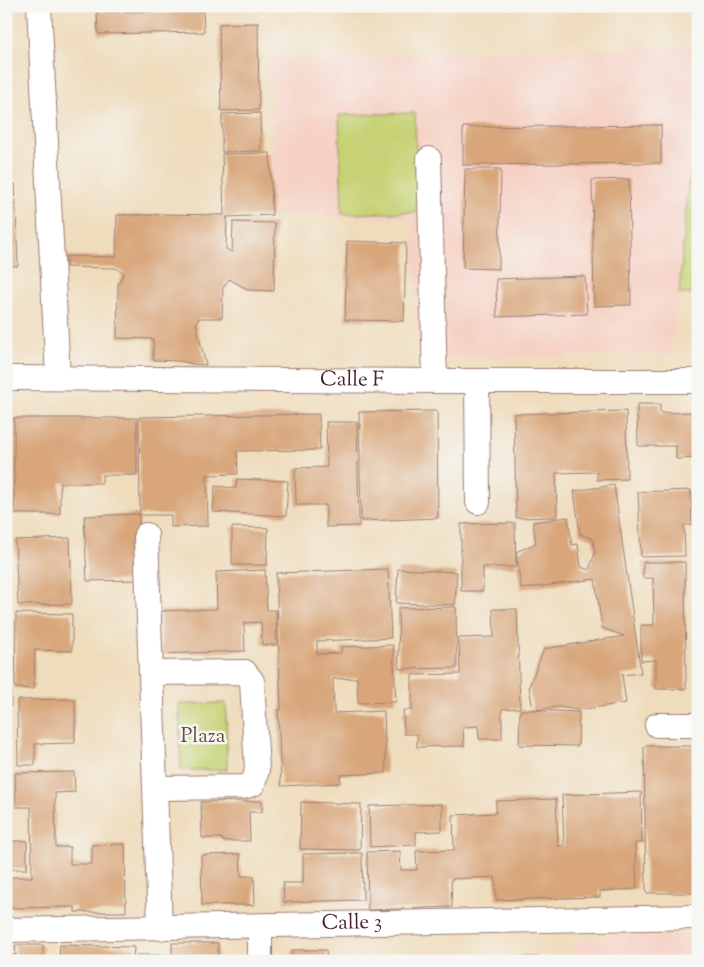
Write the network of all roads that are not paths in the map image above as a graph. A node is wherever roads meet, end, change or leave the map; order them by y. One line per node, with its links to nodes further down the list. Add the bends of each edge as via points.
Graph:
1 (39, 6): 4 (street)
2 (429, 159): 6 (street)
3 (6, 378): 4 (street, Calle F)
4 (58, 378): 6 (street, Calle F)
5 (698, 381): 7 (street, Calle F)
6 (435, 382): 7 (street, Calle F)
7 (477, 382): 8 (street)
8 (478, 502)
9 (146, 535): 10 (street)
10 (152, 673): 13 (street); 13 (street, via 245,672 252,681 256,770 253,784 243,787)
11 (657, 725): 12 (street)
12 (698, 725)
13 (156, 788): 16 (street)
14 (698, 917): 15 (street, Calle 3)
15 (260, 926): 16 (street, Calle 3); 18 (street)
16 (160, 928): 17 (street, Calle 3)
17 (6, 930)
18 (260, 961)

